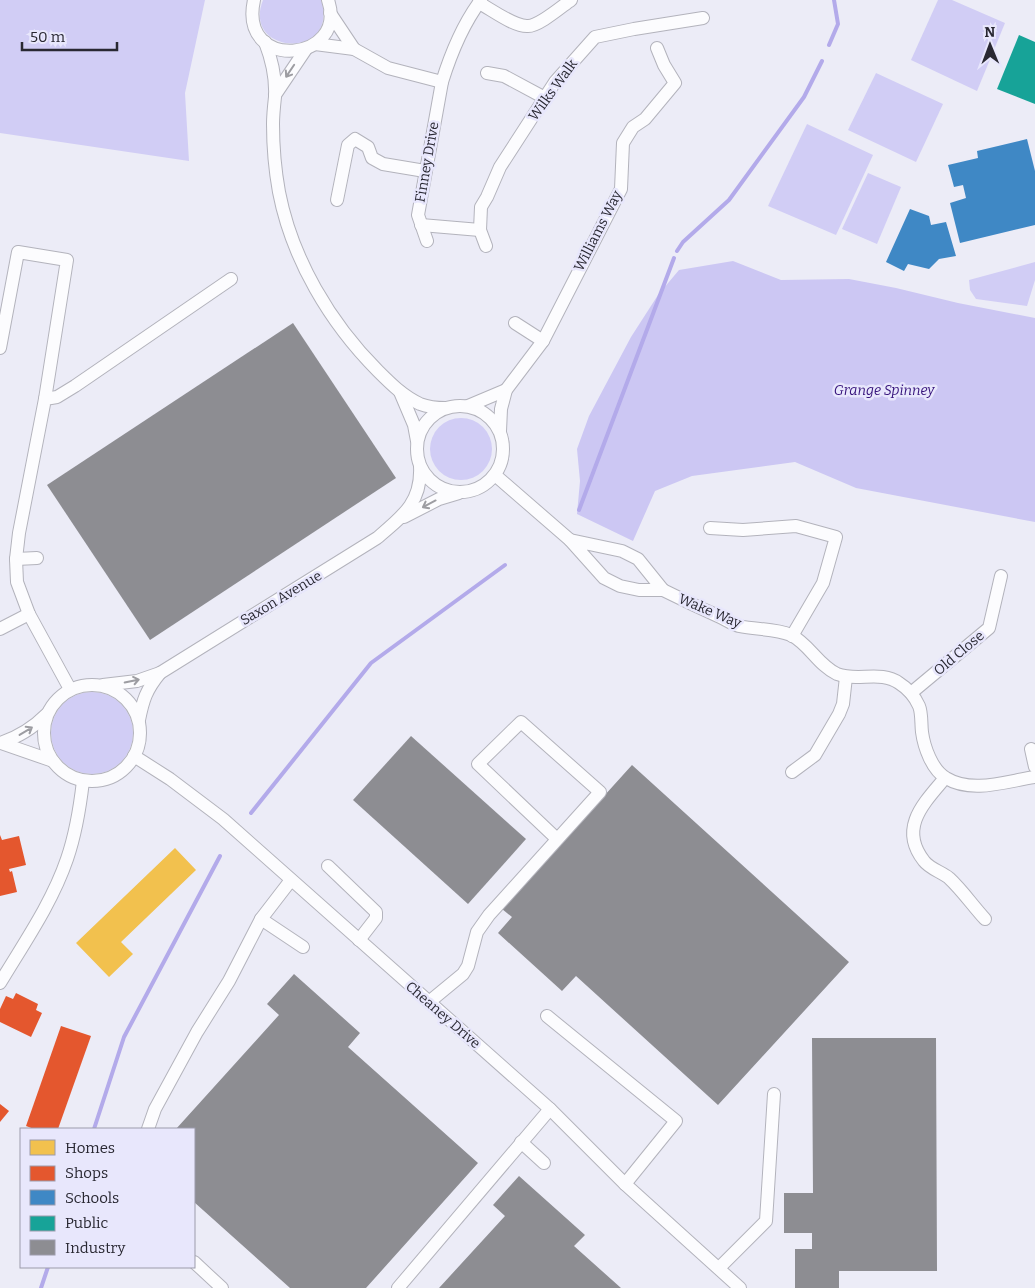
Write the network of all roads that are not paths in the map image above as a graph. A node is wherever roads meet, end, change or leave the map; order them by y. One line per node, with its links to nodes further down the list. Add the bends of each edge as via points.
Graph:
1 (254, 0): 6 (street, via 253,22)
2 (571, 0): 3 (street, via 530,27 519,25)
3 (480, 1): 11 (street, Finney Drive, via 469,16)
4 (330, 4): 7 (street, via 328,25); 9 (street)
5 (703, 18): 13 (street, Wilks Walk, via 594,37)
6 (265, 42): 7 (street, via 286,52); 12 (street, via 271,56)
7 (311, 46): 9 (street); 12 (street, one-way to 12)
8 (657, 48): 22 (street, Williams Way, via 675,83 645,119 633,127 623,143 621,189)
9 (354, 49): 11 (street, via 388,68)
10 (487, 73): 13 (street, via 504,76)
11 (442, 82): 14 (street, Finney Drive)
12 (275, 95): 25 (street, via 275,168 295,245 315,289 340,327)
13 (545, 98): 17 (street, Wilks Walk, via 500,167 481,207)
14 (426, 171): 15 (street, via 383,164 372,158 368,147 355,140 348,145); 16 (street, Finney Drive, via 418,215)
15 (337, 200)
16 (421, 225): 17 (street); 18 (street, Finney Drive)
17 (480, 230): 19 (street, Wilks Walk)
18 (428, 241)
19 (486, 246)
20 (231, 279): 26 (street, via 75,386 57,397)
21 (515, 323): 22 (street)
22 (543, 341): 24 (street, Williams Way)
23 (0, 348): 26 (street, via 18,252 67,260)
24 (506, 390): 27 (street); 29 (street, Williams Way)
25 (400, 392): 28 (street, via 420,404); 30 (street)
26 (45, 399): 38 (street)
27 (468, 406): 28 (street); 29 (street, via 481,411)
28 (446, 408): 30 (street, via 427,421)
29 (500, 431): 32 (street, via 504,446 502,461)
30 (418, 442): 31 (street)
31 (420, 466): 33 (street, via 435,484); 34 (street, Saxon Avenue, via 421,481 416,497)
32 (495, 475): 33 (street, via 473,490); 36 (street, Wake Way)
33 (460, 492): 34 (street, Saxon Avenue, one-way to 34)
34 (400, 519): 44 (street, Saxon Avenue, via 377,538)
35 (710, 528): 43 (street, via 743,530 796,526 836,537 823,583)
36 (570, 540): 40 (street, Wake Way, via 622,551 638,559); 40 (street, Wake Way, via 604,578 639,590)
37 (37, 558): 38 (street)
38 (16, 559): 41 (street, via 18,582)
39 (1001, 576): 48 (street, Old Close, via 989,628)
40 (663, 590): 43 (street, Wake Way, via 739,626 773,629)
41 (29, 614): 42 (street); 47 (street)
42 (0, 629)
43 (792, 636): 45 (street, Wake Way, via 823,665)
44 (160, 673): 46 (street, Saxon Avenue, one-way to 44, via 136,681); 50 (street, Saxon Avenue, via 143,699)
45 (846, 677): 48 (street, Wake Way, via 884,677 898,682); 56 (street, via 843,704 816,755)
46 (103, 685): 47 (street); 50 (street, via 128,700)
47 (70, 689): 49 (street, via 54,702)
48 (911, 693): 57 (street, via 920,707 922,735 933,765)
49 (47, 714): 51 (street, one-way to 49, via 23,734); 54 (street, via 44,742)
50 (139, 722): 53 (street, via 140,739)
51 (1, 743): 54 (street)
52 (1031, 748): 55 (street)
53 (134, 756): 59 (street, via 112,777 98,781); 62 (street, Cheaney Drive, via 223,819)
54 (53, 761): 59 (street, via 69,776)
55 (1035, 767)
56 (792, 772)
57 (945, 778): 58 (street, via 963,785); 64 (street, via 919,811 913,824 913,842 924,862 949,878)
58 (1035, 778)
59 (83, 780): 67 (street, via 67,860 46,904)
60 (557, 839): 60 (street, via 600,792 521,722 478,764); 68 (street, via 477,932 463,974)
61 (328, 866): 65 (street, via 376,912 376,918)
62 (291, 880): 63 (street); 65 (street, Cheaney Drive)
63 (261, 919): 66 (street); 72 (street, via 155,1109)
64 (984, 919)
65 (359, 940): 68 (street, Cheaney Drive)
66 (303, 947)
67 (0, 983)
68 (429, 1002): 71 (street, Cheaney Drive)
69 (547, 1016): 75 (street, via 676,1121)
70 (774, 1094): 77 (street, via 766,1221)
71 (550, 1109): 73 (street); 75 (street, Cheaney Drive)
72 (148, 1128)
73 (522, 1142): 74 (street); 79 (street)
74 (544, 1163)
75 (625, 1184): 77 (street, Cheaney Drive)
76 (195, 1263): 78 (street)
77 (718, 1268): 80 (street, Cheaney Drive)
78 (222, 1288)
79 (398, 1288)
80 (740, 1288)

